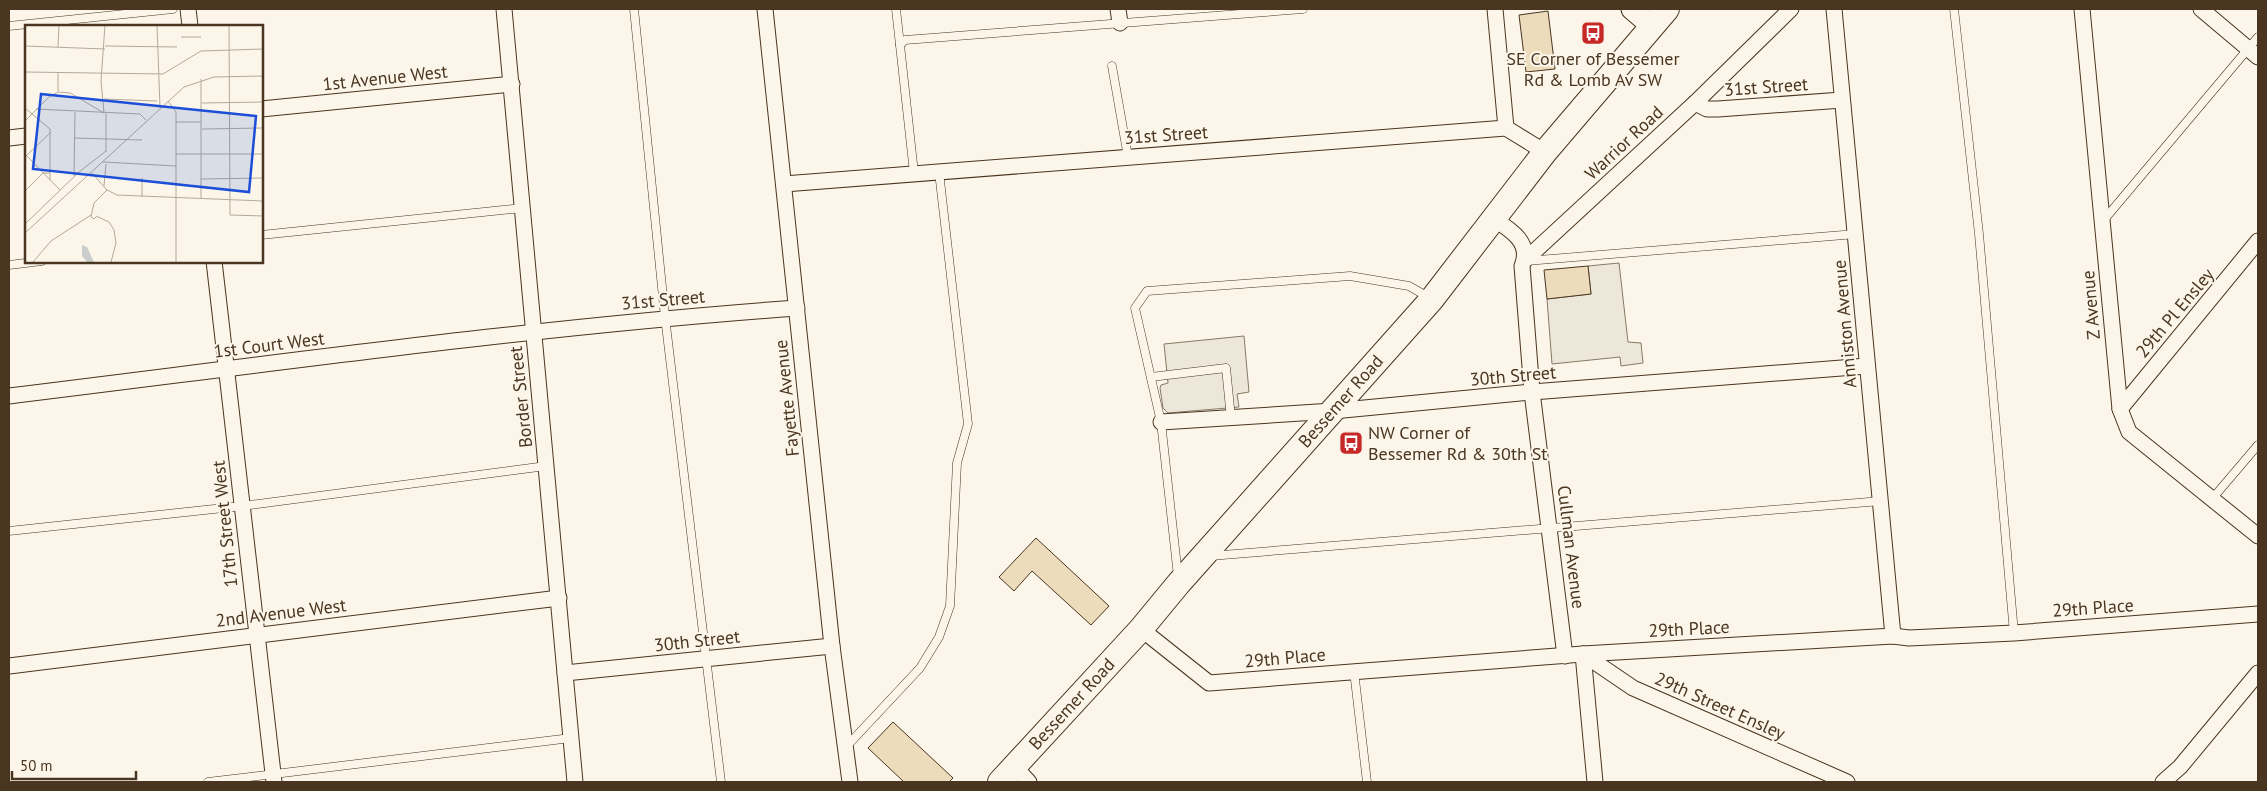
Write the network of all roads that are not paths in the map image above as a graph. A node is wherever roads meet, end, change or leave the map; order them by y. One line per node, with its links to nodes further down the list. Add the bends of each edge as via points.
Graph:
1 (173, 9): 18 (lane)
2 (188, 9): 17 (street)
3 (504, 9): 23 (street, Border Street)
4 (634, 9): 47 (lane)
5 (765, 9): 34 (street, Fayette Avenue)
6 (896, 9): 20 (lane)
7 (1303, 9): 15 (lane)
8 (1495, 9): 27 (street)
9 (1632, 9): 16 (main road)
10 (1791, 9): 25 (street, Warrior Road)
11 (1834, 9): 24 (street, Anniston Avenue)
12 (1954, 9): 71 (lane, via 1979,234)
13 (2082, 9): 37 (street, Z Avenue)
14 (2201, 9): 21 (street)
15 (1119, 16): 20 (lane, via 905,40)
16 (1659, 17): 30 (main road, Bessemer Road)
17 (190, 25)
18 (9, 26)
19 (2258, 37): 21 (lane)
20 (900, 45): 33 (lane)
21 (2254, 54): 37 (lane)
22 (1112, 66): 31 (lane)
23 (512, 84): 26 (street, 1st Avenue West); 35 (street, Border Street)
24 (1842, 100): 25 (street, 31st Street, via 1718,109 1707,109); 38 (street, Anniston Avenue)
25 (1695, 102): 43 (street, Warrior Road)
26 (262, 109)
27 (1506, 128): 30 (street); 31 (street, 31st Street)
28 (25, 136): 29 (street)
29 (9, 138)
30 (1545, 152): 36 (main road, Bessemer Road)
31 (1128, 157): 32 (street, 31st Street)
32 (939, 172): 33 (street, 31st Street); 83 (lane, via 968,424 957,463 950,606 939,637 920,668)
33 (914, 173): 34 (street, 31st Street)
34 (784, 184): 46 (street, Fayette Avenue)
35 (523, 208): 39 (lane); 48 (street, Border Street)
36 (1494, 219): 43 (street, Cullman Avenue, via 1521,240); 45 (main road, Bessemer Road)
37 (2102, 221): 54 (street, Z Avenue)
38 (1856, 234): 43 (lane); 49 (street, Anniston Avenue)
39 (262, 236)
40 (2258, 241): 54 (street, 29th Pl Ensley)
41 (34, 262): 44 (lane)
42 (214, 262): 50 (street, 17th Street West)
43 (1524, 262): 52 (street, Cullman Avenue)
44 (9, 265)
45 (1432, 299): 51 (lane, via 1409,286 1350,276 1147,291 1135,308); 55 (main road, Bessemer Road)
46 (797, 308): 47 (street, 31st Street); 74 (street, Fayette Avenue)
47 (665, 318): 48 (street, 31st Street); 77 (lane)
48 (533, 331): 50 (street, 1st Court West); 59 (street, Border Street)
49 (1867, 366): 52 (street, 30th Street); 61 (street, Anniston Avenue)
50 (227, 369): 53 (street, 1st Court West); 62 (street, 17th Street West)
51 (1151, 377): 56 (lane, via 1226,368); 57 (lane)
52 (1532, 392): 55 (street, 30th Street); 63 (street, Cullman Avenue)
53 (9, 396)
54 (2120, 409): 60 (street, Z Avenue, via 2129,432)
55 (1333, 411): 56 (street, 30th Street); 66 (main road, Bessemer Road)
56 (1231, 418): 57 (street, 30th Street)
57 (1161, 422): 67 (lane)
58 (2258, 445): 60 (lane)
59 (546, 466): 62 (lane); 68 (street, Border Street)
60 (2212, 500): 65 (street, Z Avenue)
61 (1880, 501): 63 (lane); 73 (street, Anniston Avenue)
62 (242, 506): 64 (lane); 72 (street, 17th Street West)
63 (1549, 527): 66 (lane); 76 (street, Cullman Avenue)
64 (9, 531)
65 (2258, 536)
66 (1203, 557): 67 (main road, Bessemer Road)
67 (1179, 583): 70 (main road, Bessemer Road)
68 (559, 598): 72 (street, 2nd Avenue West); 80 (street, Border Street)
69 (2258, 614): 71 (street, 29th Place)
70 (1141, 629): 79 (street, 29th Place, via 1209,683); 84 (main road, Bessemer Road)
71 (2014, 633): 73 (street, 29th Place)
72 (256, 635): 78 (street, 2nd Avenue West); 85 (street, 17th Street West)
73 (1893, 636): 75 (street, 29th Place)
74 (832, 646): 77 (street, 30th Street); 83 (street, Fayette Avenue)
75 (1583, 654): 76 (street, 29th Place); 91 (street); 92 (street, 29th Street Ensley, via 1633,688)
76 (1565, 656): 79 (street, 29th Place)
77 (706, 659): 80 (street, 30th Street); 88 (lane)
78 (9, 666)
79 (1354, 671): 90 (lane)
80 (565, 673): 82 (street, Border Street)
81 (2258, 673): 93 (street, via 2180,767)
82 (571, 738): 85 (lane); 87 (street, Border Street)
83 (844, 748): 89 (street, Fayette Avenue)
84 (1015, 777)
85 (274, 778): 86 (lane)
86 (208, 782)
87 (575, 782)
88 (721, 782)
89 (850, 782)
90 (1367, 782)
91 (1595, 782)
92 (1847, 782)
93 (2163, 782)

